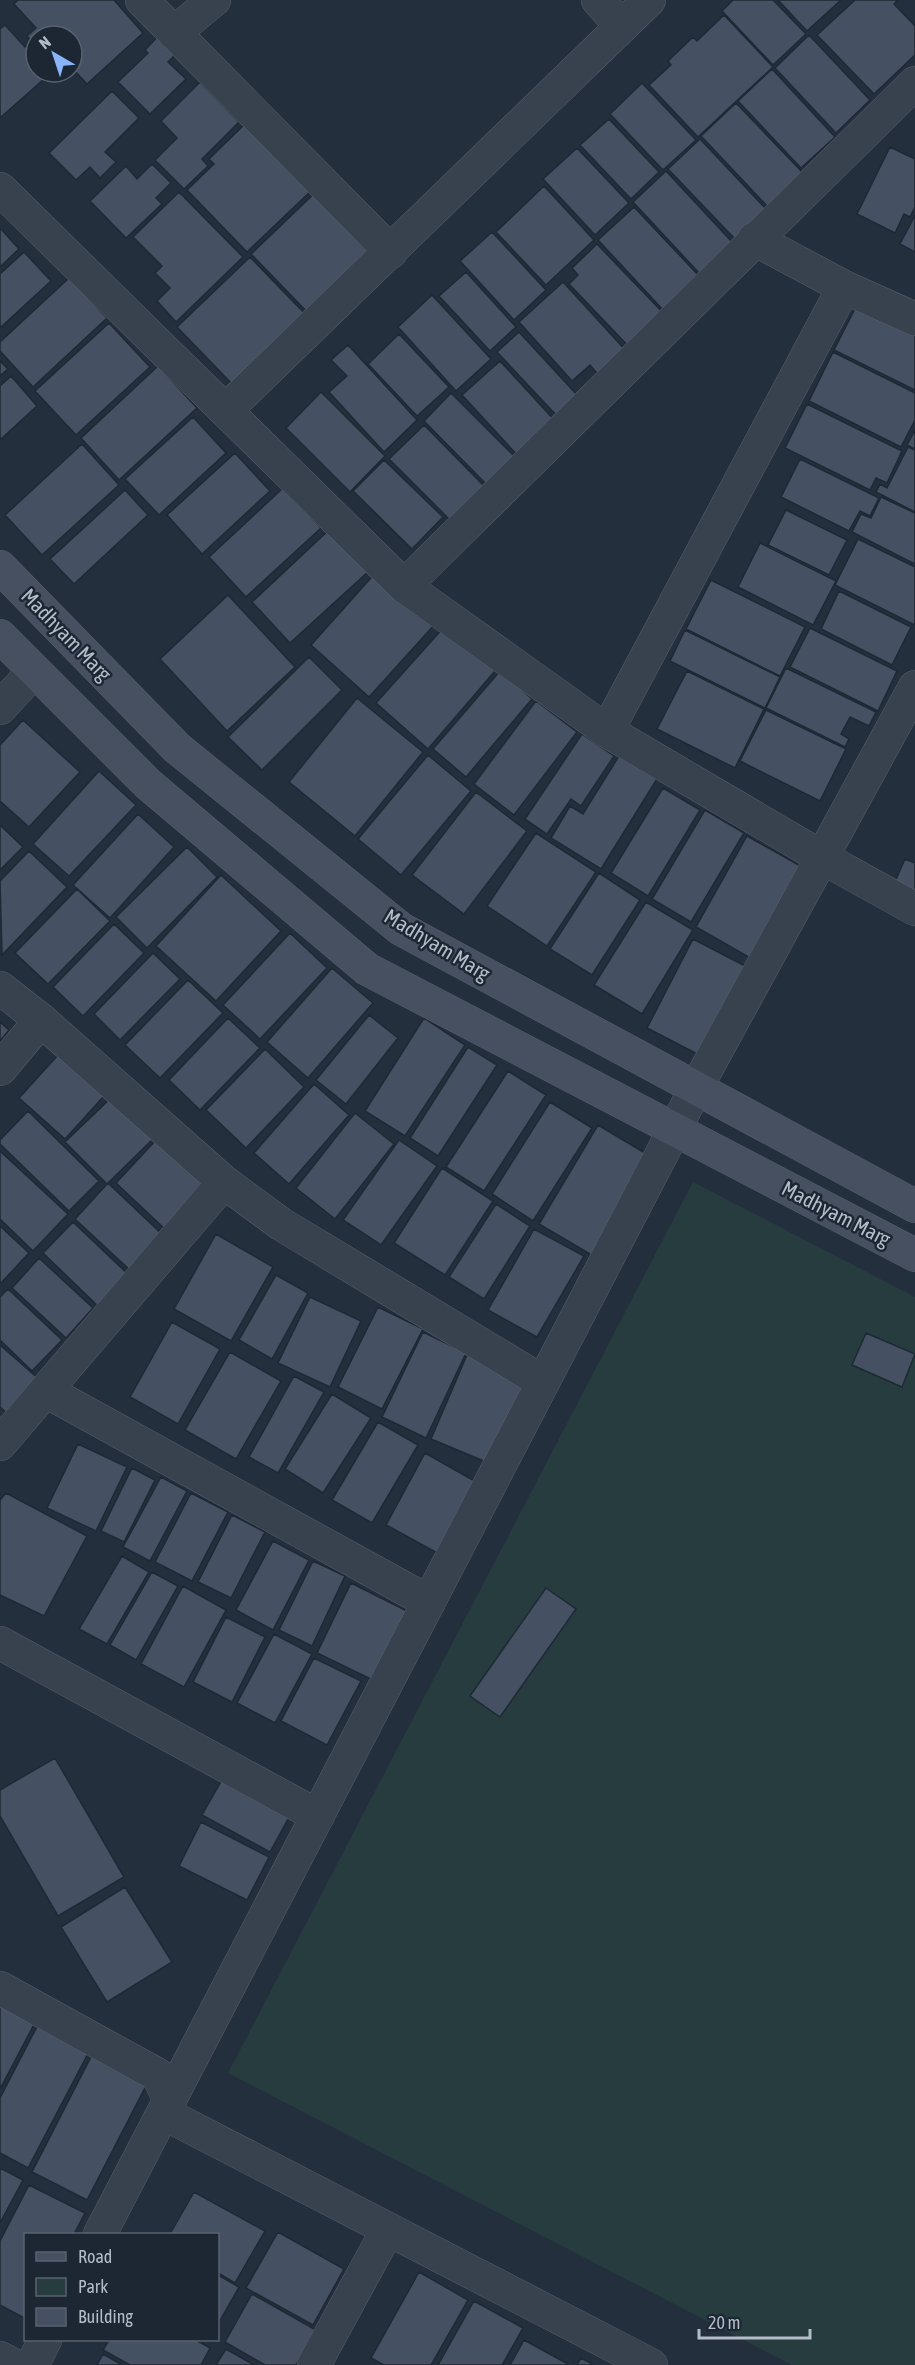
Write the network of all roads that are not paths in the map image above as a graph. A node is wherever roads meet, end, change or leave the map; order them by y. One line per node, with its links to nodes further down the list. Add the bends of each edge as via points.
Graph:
1 (142, 0): 6 (street)
2 (214, 0): 6 (street)
3 (598, 0): 5 (street)
4 (649, 0): 5 (street)
5 (621, 26): 10 (street)
6 (174, 33): 10 (street)
7 (915, 83): 9 (street)
8 (0, 189): 13 (street)
9 (754, 239): 11 (street); 15 (street)
10 (391, 252): 13 (street)
11 (844, 286): 12 (street); 20 (street)
12 (915, 319)
13 (226, 410): 15 (street)
14 (0, 567): 26 (street, Madhyam Marg, via 177,748 401,929)
15 (404, 586): 20 (street)
16 (0, 636): 17 (street, Madhyam Marg)
17 (34, 670): 19 (street); 27 (street, Madhyam Marg, via 148,784 367,969)
18 (915, 687): 21 (street)
19 (0, 708)
20 (607, 731): 21 (street)
21 (823, 858): 22 (street); 26 (street)
22 (915, 909)
23 (0, 988): 24 (street)
24 (41, 1020): 25 (street); 28 (street)
25 (0, 1069)
26 (696, 1088): 27 (street); 29 (street, Madhyam Marg)
27 (674, 1130): 30 (street, Madhyam Marg); 31 (street)
28 (224, 1182): 31 (street, via 281,1224); 32 (street)
29 (915, 1206)
30 (915, 1255)
31 (543, 1382): 34 (street)
32 (46, 1391): 33 (street); 34 (street)
33 (0, 1444)
34 (429, 1602): 36 (street)
35 (0, 1642): 36 (street)
36 (318, 1816): 38 (street)
37 (0, 1988): 38 (street, via 158,2075)
38 (170, 2101): 39 (street, via 167,2115); 40 (street)
39 (388, 2229): 45 (street); 46 (street)
40 (101, 2233)
41 (44, 2341): 44 (street)
42 (0, 2358): 43 (street)
43 (13, 2365)
44 (32, 2365)
45 (314, 2365)
46 (651, 2365)

